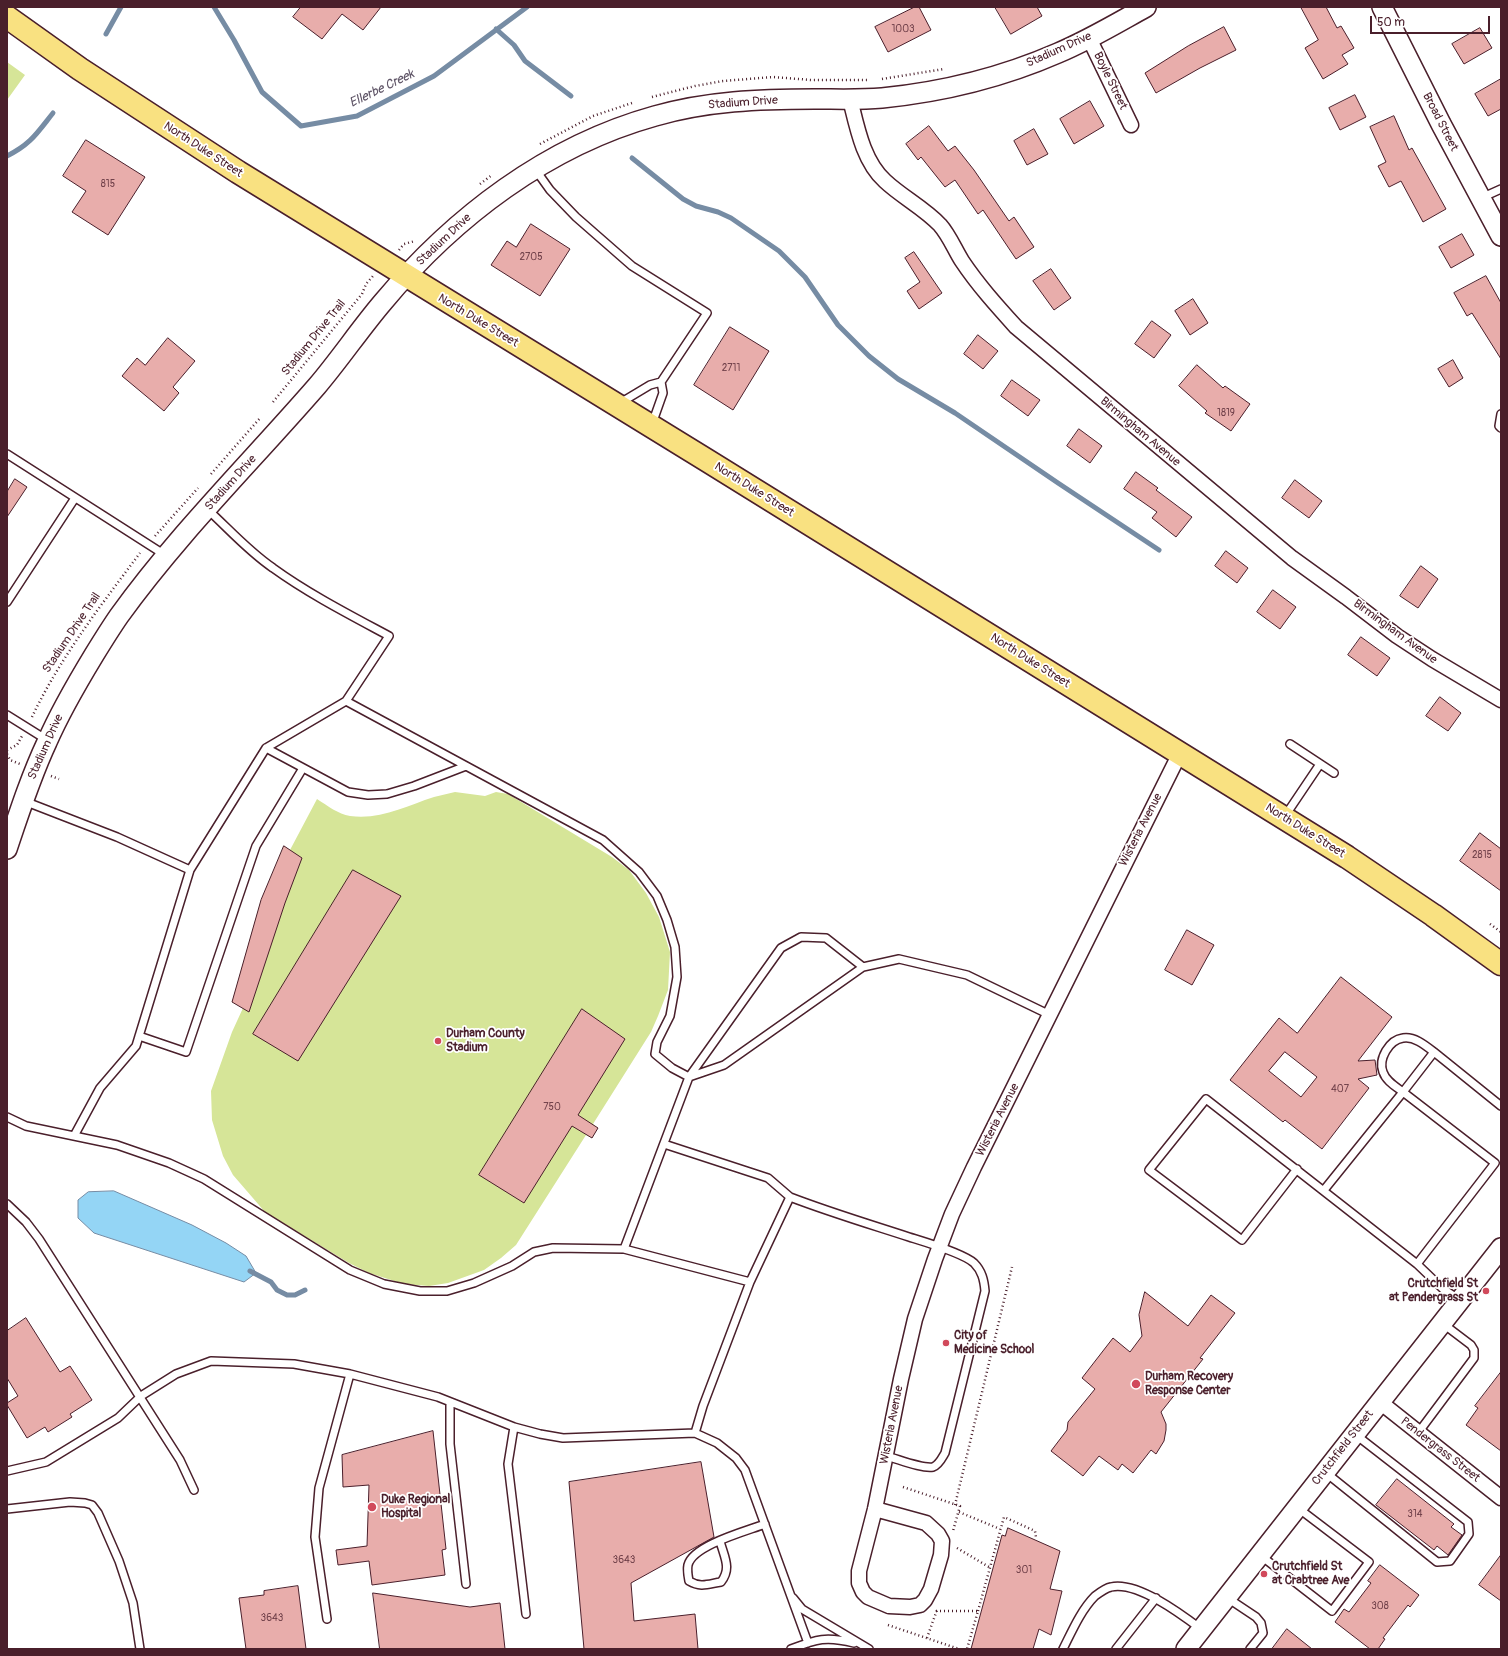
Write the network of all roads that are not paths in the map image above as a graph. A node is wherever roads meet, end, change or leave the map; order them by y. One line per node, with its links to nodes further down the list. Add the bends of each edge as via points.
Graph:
1 (1146, 7): 4 (street, Stadium Drive)
2 (1382, 7): 9 (street, Broad Street)
3 (7, 17): 11 (highway, North Duke Street, via 80,69 238,172)
4 (1089, 38): 5 (street, Stadium Drive, via 1058,53 976,81 915,94); 6 (street, Boyle Street)
5 (850, 99): 7 (street, Stadium Drive, via 736,102 682,109 604,133); 22 (street, Birmingham Avenue, via 857,128 877,173 941,226 980,287 1016,327 1292,558 1403,640)
6 (1131, 124)
7 (534, 169): 11 (street, Stadium Drive, via 472,213 431,249); 12 (lane, via 576,217 632,266 707,313)
8 (1501, 188): 9 (lane)
9 (1481, 198): 10 (street, Broad Street)
10 (1501, 236)
11 (406, 276): 13 (highway, North Duke Street); 19 (street, Stadium Drive, via 382,302 321,382)
12 (660, 382): 13 (lane, via 650,385); 15 (lane, via 663,393)
13 (617, 405): 15 (highway, North Duke Street)
14 (1501, 414): 16 (lane)
15 (651, 426): 28 (highway, North Duke Street)
16 (1501, 428)
17 (7, 454): 18 (lane)
18 (75, 498): 20 (lane); 21 (lane)
19 (207, 509): 20 (street, Stadium Drive); 23 (lane, via 250,551 273,569 389,636)
20 (166, 556): 25 (street, Stadium Drive, via 117,618 83,674)
21 (7, 602)
22 (1501, 700)
23 (346, 701): 27 (lane); 30 (lane)
24 (7, 715): 25 (lane)
25 (48, 740): 33 (street, Stadium Drive)
26 (1290, 744): 29 (lane)
27 (266, 748): 31 (lane); 36 (lane)
28 (1180, 753): 34 (highway, North Duke Street); 39 (street, Wisteria Avenue)
29 (1320, 764): 32 (lane); 34 (lane)
30 (466, 766): 31 (lane, via 414,786 387,794 368,796 348,792); 42 (lane, via 603,840 639,872 658,896 675,947 678,977 670,1016 656,1042 655,1054 672,1068)
31 (303, 768): 40 (lane, via 256,846 186,1052)
32 (1334, 773)
33 (24, 800): 35 (street, Stadium Drive); 36 (lane, via 117,837)
34 (1284, 818): 37 (highway, North Duke Street, via 1426,910)
35 (7, 849)
36 (190, 870): 40 (lane)
37 (1501, 964)
38 (863, 967): 39 (lane, via 899,959 966,975); 42 (lane, via 724,1065); 42 (lane, via 826,938 801,937 781,948)
39 (1050, 1015): 52 (street, Wisteria Avenue, via 974,1167)
40 (139, 1036): 46 (lane, via 136,1046 100,1088)
41 (1434, 1052): 43 (lane); 43 (lane, via 1412,1039 1403,1038 1395,1041 1386,1050 1381,1062 1383,1072 1389,1081); 44 (lane)
42 (689, 1077): 47 (lane)
43 (1403, 1092): 49 (lane); 55 (lane, via 1495,1163)
44 (1501, 1106)
45 (7, 1116): 46 (lane, via 26,1126)
46 (74, 1136): 54 (lane, via 117,1145 169,1163 204,1179 350,1270 384,1284 420,1291 447,1291 474,1283 512,1266 534,1252 553,1248)
47 (664, 1144): 50 (lane, via 768,1178); 54 (lane)
48 (1297, 1169): 48 (lane, via 1206,1099 1149,1170 1242,1240); 49 (lane)
49 (1324, 1190): 55 (lane)
50 (790, 1197): 52 (lane); 56 (lane)
51 (7, 1204): 60 (lane, via 39,1239)
52 (940, 1246): 67 (street, Wisteria Avenue, via 915,1319); 67 (lane, via 973,1262 984,1279 985,1291 945,1453 934,1467)
53 (1501, 1248): 57 (street, Crutchfield Street)
54 (624, 1249): 56 (lane)
55 (1417, 1264): 57 (lane, via 1443,1289)
56 (750, 1282): 64 (lane)
57 (1460, 1300): 58 (street, Crutchfield Street)
58 (1442, 1323): 62 (street, Crutchfield Street); 65 (lane, via 1471,1345 1474,1358)
59 (350, 1374): 60 (lane, via 294,1364 211,1361 176,1374); 61 (lane); 83 (lane, via 319,1488 315,1537)
60 (140, 1396): 68 (lane, via 118,1418 46,1462); 70 (lane, via 180,1460)
61 (450, 1402): 63 (lane); 78 (lane, via 450,1444)
62 (1380, 1402): 65 (street, Pendergrass Street); 66 (street, Crutchfield Street)
63 (514, 1427): 64 (lane, via 563,1438); 82 (lane, via 508,1464)
64 (695, 1433): 75 (lane, via 717,1443 736,1458 745,1470)
65 (1418, 1433): 71 (street, Pendergrass Street)
66 (1355, 1434): 69 (street, Crutchfield Street); 69 (lane, via 1468,1522 1470,1534 1450,1560 1437,1562)
67 (886, 1456): 74 (street, Wisteria Avenue)
68 (7, 1471)
69 (1325, 1471): 72 (street, Crutchfield Street)
70 (194, 1490)
71 (1500, 1494)
72 (1297, 1507): 77 (street, Crutchfield Street); 77 (lane, via 1369,1562 1332,1610)
73 (7, 1509): 87 (lane, via 70,1502 92,1505 119,1561 133,1603)
74 (875, 1509): 74 (street, Wisteria Avenue, via 860,1571 861,1588 868,1597 889,1606 910,1608 920,1605 931,1589 939,1564 942,1541 926,1524)
75 (765, 1524): 76 (lane); 79 (lane)
76 (720, 1541): 76 (lane, via 691,1558 688,1566 689,1581 696,1585 721,1582 726,1575 727,1567)
77 (1260, 1555): 80 (street, Crutchfield Street)
78 (466, 1584)
79 (790, 1596): 85 (lane); 86 (lane, via 802,1609)
80 (1226, 1597): 84 (street, Crutchfield Street); 93 (lane, via 1256,1616 1261,1623 1263,1633)
81 (1156, 1598): 84 (lane); 90 (lane, via 1128,1587 1110,1587 1096,1596 1083,1612); 91 (lane)
82 (526, 1614)
83 (327, 1619)
84 (1201, 1629): 92 (street, Crutchfield Street)
85 (808, 1643): 86 (lane, via 838,1639); 88 (lane)
86 (862, 1647): 89 (lane)
87 (140, 1649)
88 (791, 1649)
89 (869, 1649)
90 (1063, 1649)
91 (1116, 1649)
92 (1186, 1649)
93 (1250, 1649)

